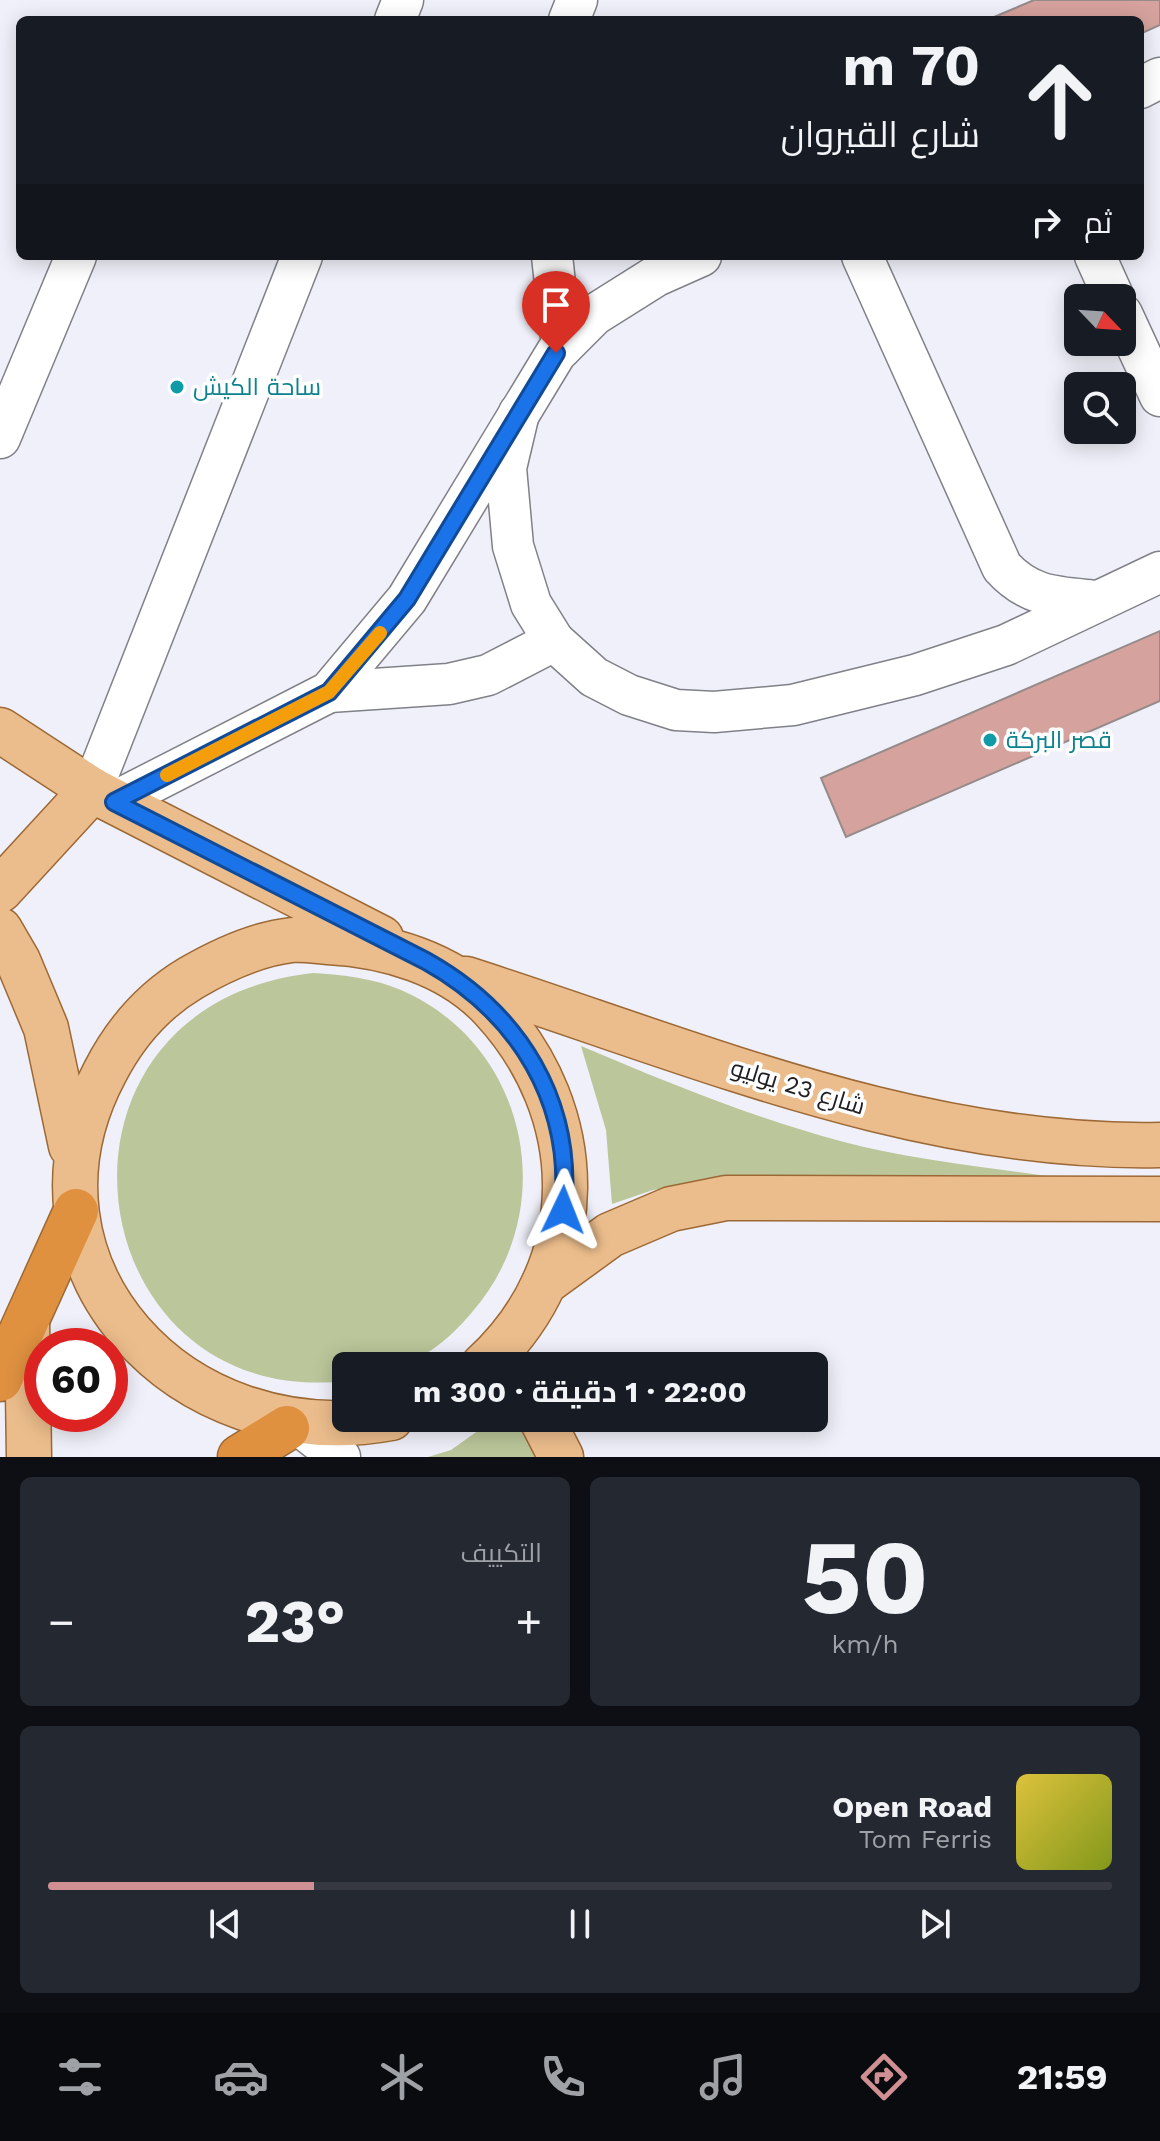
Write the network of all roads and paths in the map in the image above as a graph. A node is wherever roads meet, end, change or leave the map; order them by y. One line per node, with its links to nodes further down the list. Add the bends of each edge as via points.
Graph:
1 (74, 260): 12 (lane)
2 (301, 260): 18 (lane)
3 (552, 260): 9 (lane)
4 (692, 260): 9 (lane, via 594,315)
5 (864, 260): 14 (lane, via 1002,567 1017,583 1047,596)
6 (1097, 260): 7 (lane)
7 (1108, 284)
8 (1136, 344): 10 (lane)
9 (562, 347): 11 (lane)
10 (1160, 396)
11 (519, 413): 15 (lane, via 506,468 513,546 531,604); 16 (lane, via 407,599)
12 (0, 438)
13 (1160, 572): 14 (lane)
14 (1098, 601): 15 (lane, via 1006,645 915,675 793,705 714,712 676,710 629,695 594,677)
15 (554, 641): 16 (lane, via 488,675 449,684)
16 (329, 692): 18 (lane)
17 (0, 730): 18 (main road)
18 (103, 796): 19 (main road); 21 (main road)
19 (0, 890)
20 (0, 930): 23 (main road, via 46,1028)
21 (436, 967): 22 (main road, شارع 23 يوليو, via 692,1055 882,1112 1021,1136); 23 (main road, via 353,943 293,940 227,957 168,992 121,1041 89,1101); 26 (main road, via 488,1004 521,1042 546,1086 561,1134 566,1185 560,1235)
22 (1160, 1145)
23 (75, 1169): 25 (main road)
24 (1160, 1199): 26 (main road, via 726,1198 671,1209 610,1235)
25 (76, 1211): 27 (highway); 32 (main road, via 88,1264 111,1314 144,1356 186,1391 235,1415)
26 (541, 1291): 28 (main road); 29 (main road)
27 (27, 1322): 30 (highway); 34 (main road)
28 (498, 1352)
29 (527, 1352)
30 (0, 1379)
31 (332, 1428): 32 (main road)
32 (296, 1429): 35 (highway); 36 (lane)
33 (548, 1432): 37 (main road)
34 (29, 1457)
35 (240, 1457)
36 (340, 1457)
37 (561, 1457)

